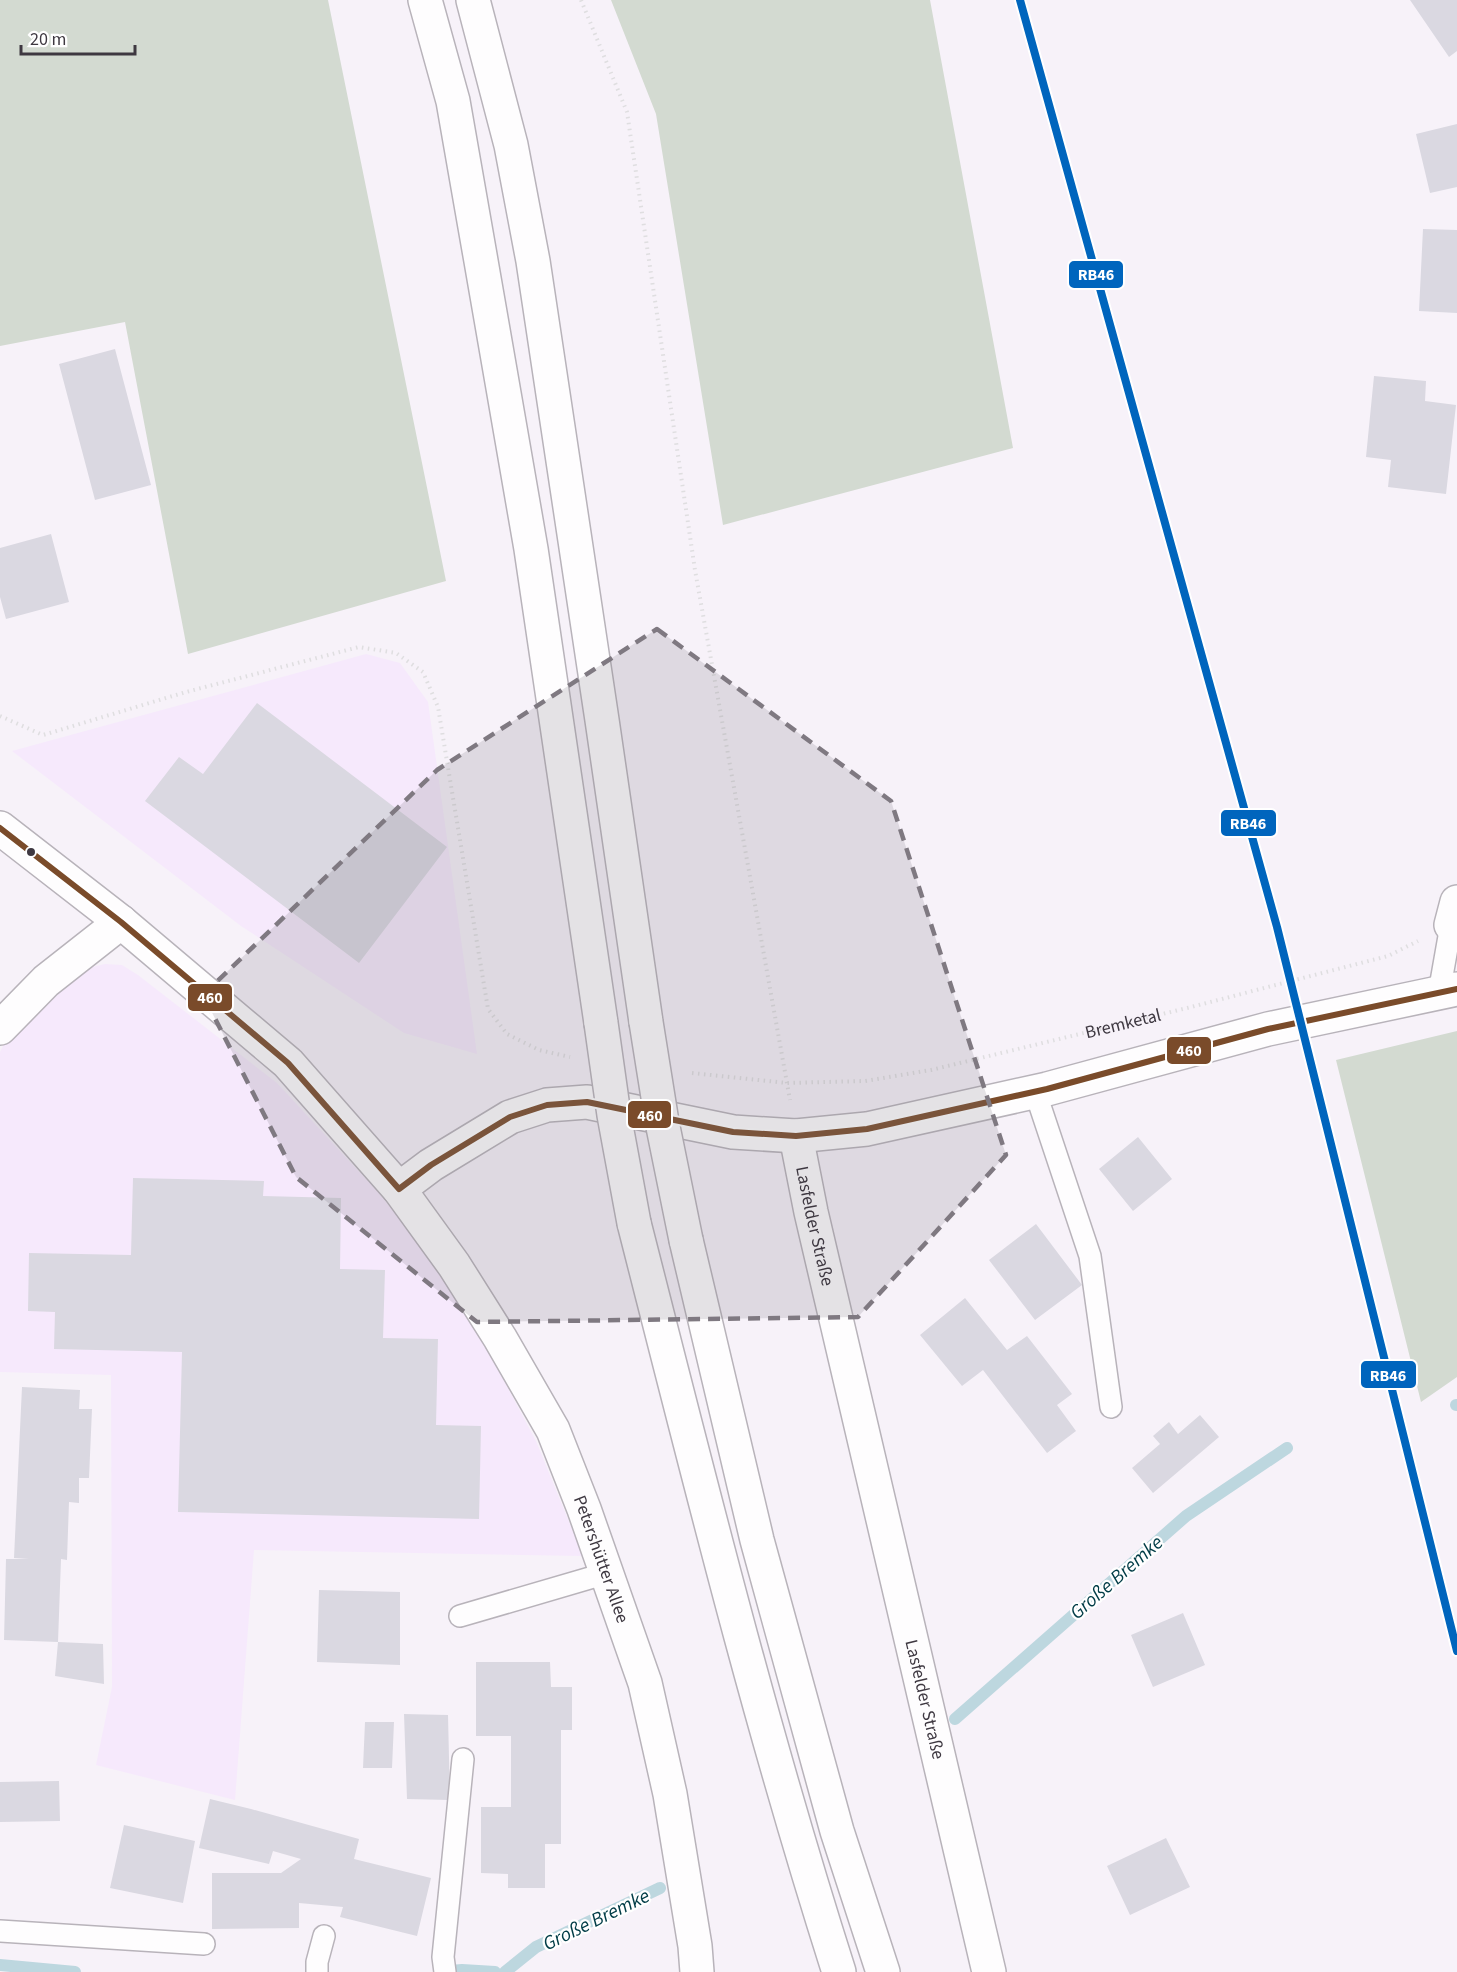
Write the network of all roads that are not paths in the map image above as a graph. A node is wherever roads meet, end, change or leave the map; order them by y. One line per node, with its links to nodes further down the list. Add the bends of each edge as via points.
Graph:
1 (424, 0): 21 (main road, bridge, via 453,101 531,549 614,1115 634,1222 718,1555 800,1852)
2 (473, 0): 22 (main road, bridge, via 511,145 533,261 645,1022 686,1240 757,1540 837,1831)
3 (0, 828): 5 (main road)
4 (1455, 916): 6 (lane)
5 (122, 922): 7 (main road, via 46,981); 10 (main road, via 288,1063)
6 (1448, 991): 8 (main road, via 1268,1029)
7 (0, 1028)
8 (1035, 1091): 9 (main road, via 867,1129); 11 (lane, via 1090,1256)
9 (796, 1136): 10 (main road, via 733,1132 587,1102 547,1105 510,1117); 23 (main road, Lasfelder Straße)
10 (399, 1189): 12 (main road, Petershütter Allee, via 500,1338 552,1430)
11 (1111, 1407)
12 (607, 1573): 13 (lane); 20 (main road, Petershütter Allee, via 645,1683 670,1794)
13 (460, 1616)
14 (463, 1759): 18 (lane)
15 (0, 1931): 17 (lane)
16 (324, 1936): 19 (lane)
17 (204, 1944)
18 (444, 1965)
19 (317, 1967)
20 (697, 1972)
21 (839, 1972)
22 (883, 1972)
23 (989, 1972)

